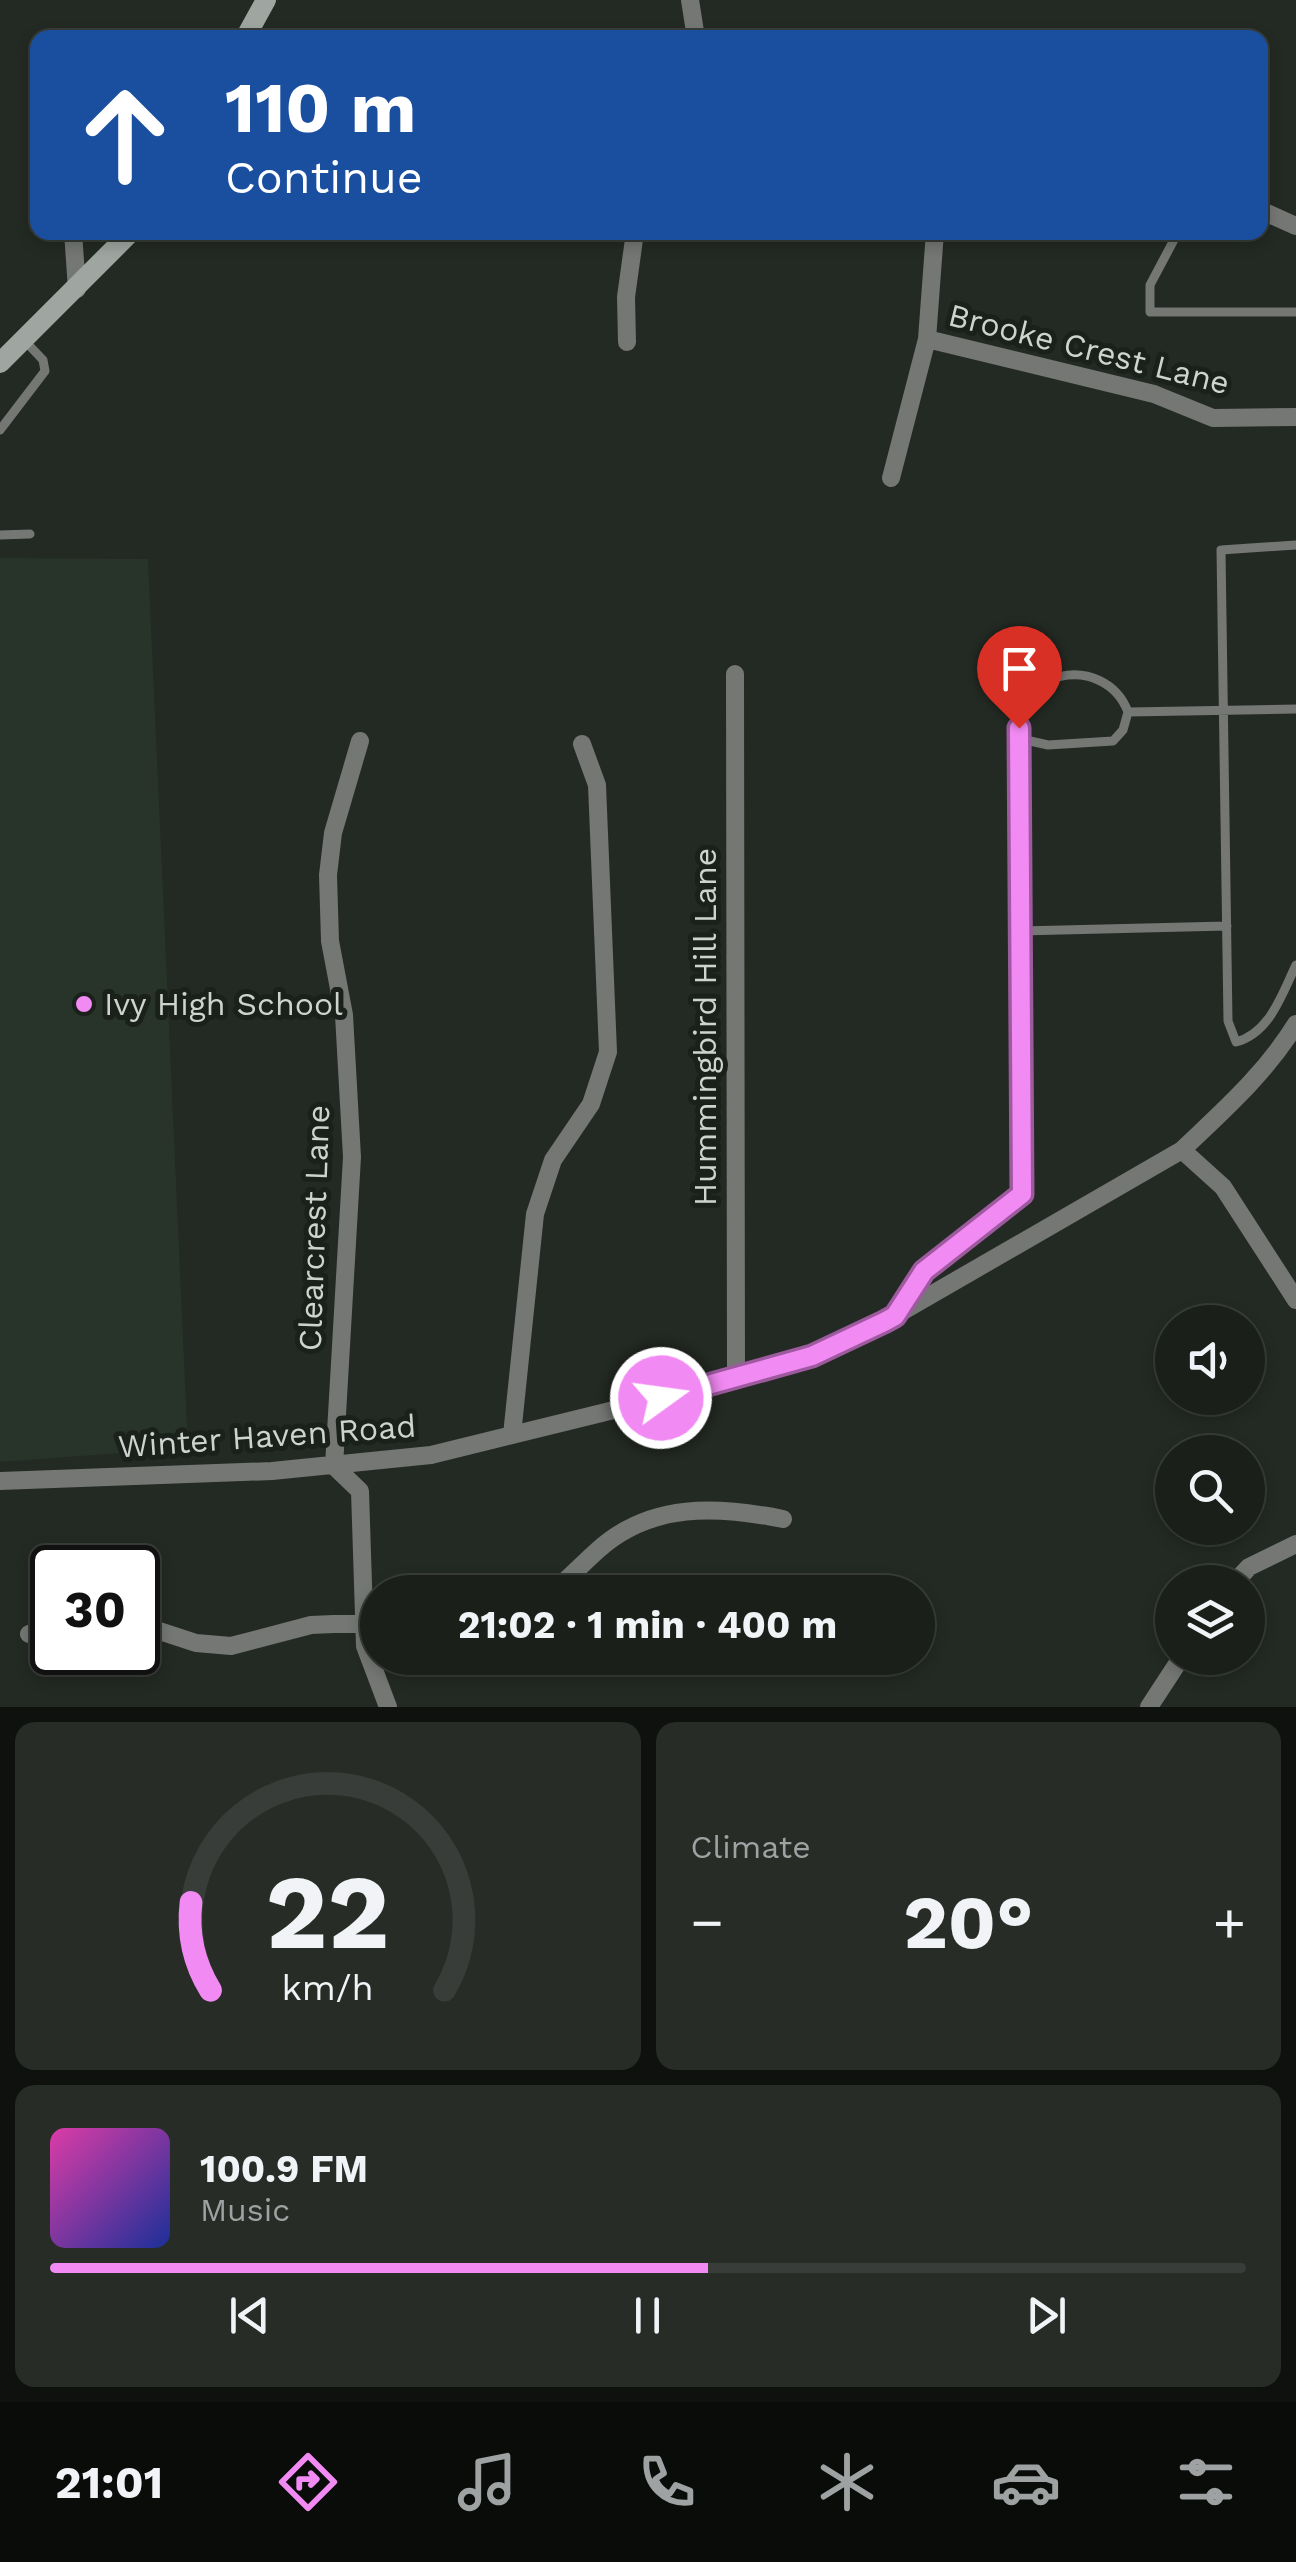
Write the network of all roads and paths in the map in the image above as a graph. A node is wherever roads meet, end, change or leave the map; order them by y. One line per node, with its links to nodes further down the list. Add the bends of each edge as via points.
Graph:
1 (266, 0): 3 (main road)
2 (690, 0): 4 (street)
3 (249, 30)
4 (695, 30)
5 (1268, 214): 6 (street)
6 (1296, 226)
7 (74, 240): 12 (street)
8 (123, 240): 12 (main road)
9 (633, 240): 16 (street)
10 (934, 240): 15 (street)
11 (1174, 240): 13 (lane, via 1150,285 1150,312)
12 (77, 288): 14 (main road)
13 (1296, 312)
14 (23, 338): 17 (main road); 19 (lane, via 45,371)
15 (927, 339): 18 (street, Brooke Crest Lane, via 1154,394 1213,418); 20 (street)
16 (628, 342)
17 (0, 362)
18 (1296, 417)
19 (0, 430)
20 (891, 478)
21 (30, 534): 22 (lane)
22 (0, 535)
23 (1296, 546): 25 (lane, via 1221,550)
24 (734, 674): 38 (street, Hummingbird Hill Lane)
25 (1221, 709): 26 (lane); 27 (lane); 31 (lane)
26 (1296, 709)
27 (1128, 712): 28 (lane, via 1113,741 1048,745); 28 (lane, via 1108,682 1066,674 1026,694)
28 (1021, 739): 32 (lane)
29 (360, 742): 40 (street, Clearcrest Lane, via 332,832 328,874 352,1157)
30 (582, 744): 39 (street, via 597,785 608,1052 591,1104 553,1160 535,1214)
31 (1226, 926): 32 (lane); 33 (lane, via 1228,1021 1236,1042 1257,1033)
32 (1020, 931): 37 (lane, via 1022,1194 924,1271)
33 (1296, 965)
34 (1296, 1024): 35 (street, Winter Haven Road, via 1256,1080)
35 (1182, 1150): 36 (street, via 1224,1187); 37 (street, Winter Haven Road)
36 (1296, 1300)
37 (895, 1316): 38 (street, Winter Haven Road, via 812,1356)
38 (736, 1380): 39 (street, Winter Haven Road)
39 (512, 1435): 40 (street, Winter Haven Road, via 431,1455)
40 (334, 1466): 41 (street, Winter Haven Road); 45 (street, via 360,1492)
41 (0, 1481)
42 (783, 1520): 46 (street, via 736,1510 674,1511 639,1522)
43 (1296, 1544): 44 (street)
44 (1254, 1565)
45 (367, 1575)
46 (570, 1575)
47 (360, 1623): 48 (street, via 310,1625 230,1646)
48 (160, 1631)
49 (376, 1675): 51 (street)
50 (1170, 1675): 52 (street)
51 (388, 1707)
52 (1149, 1707)

